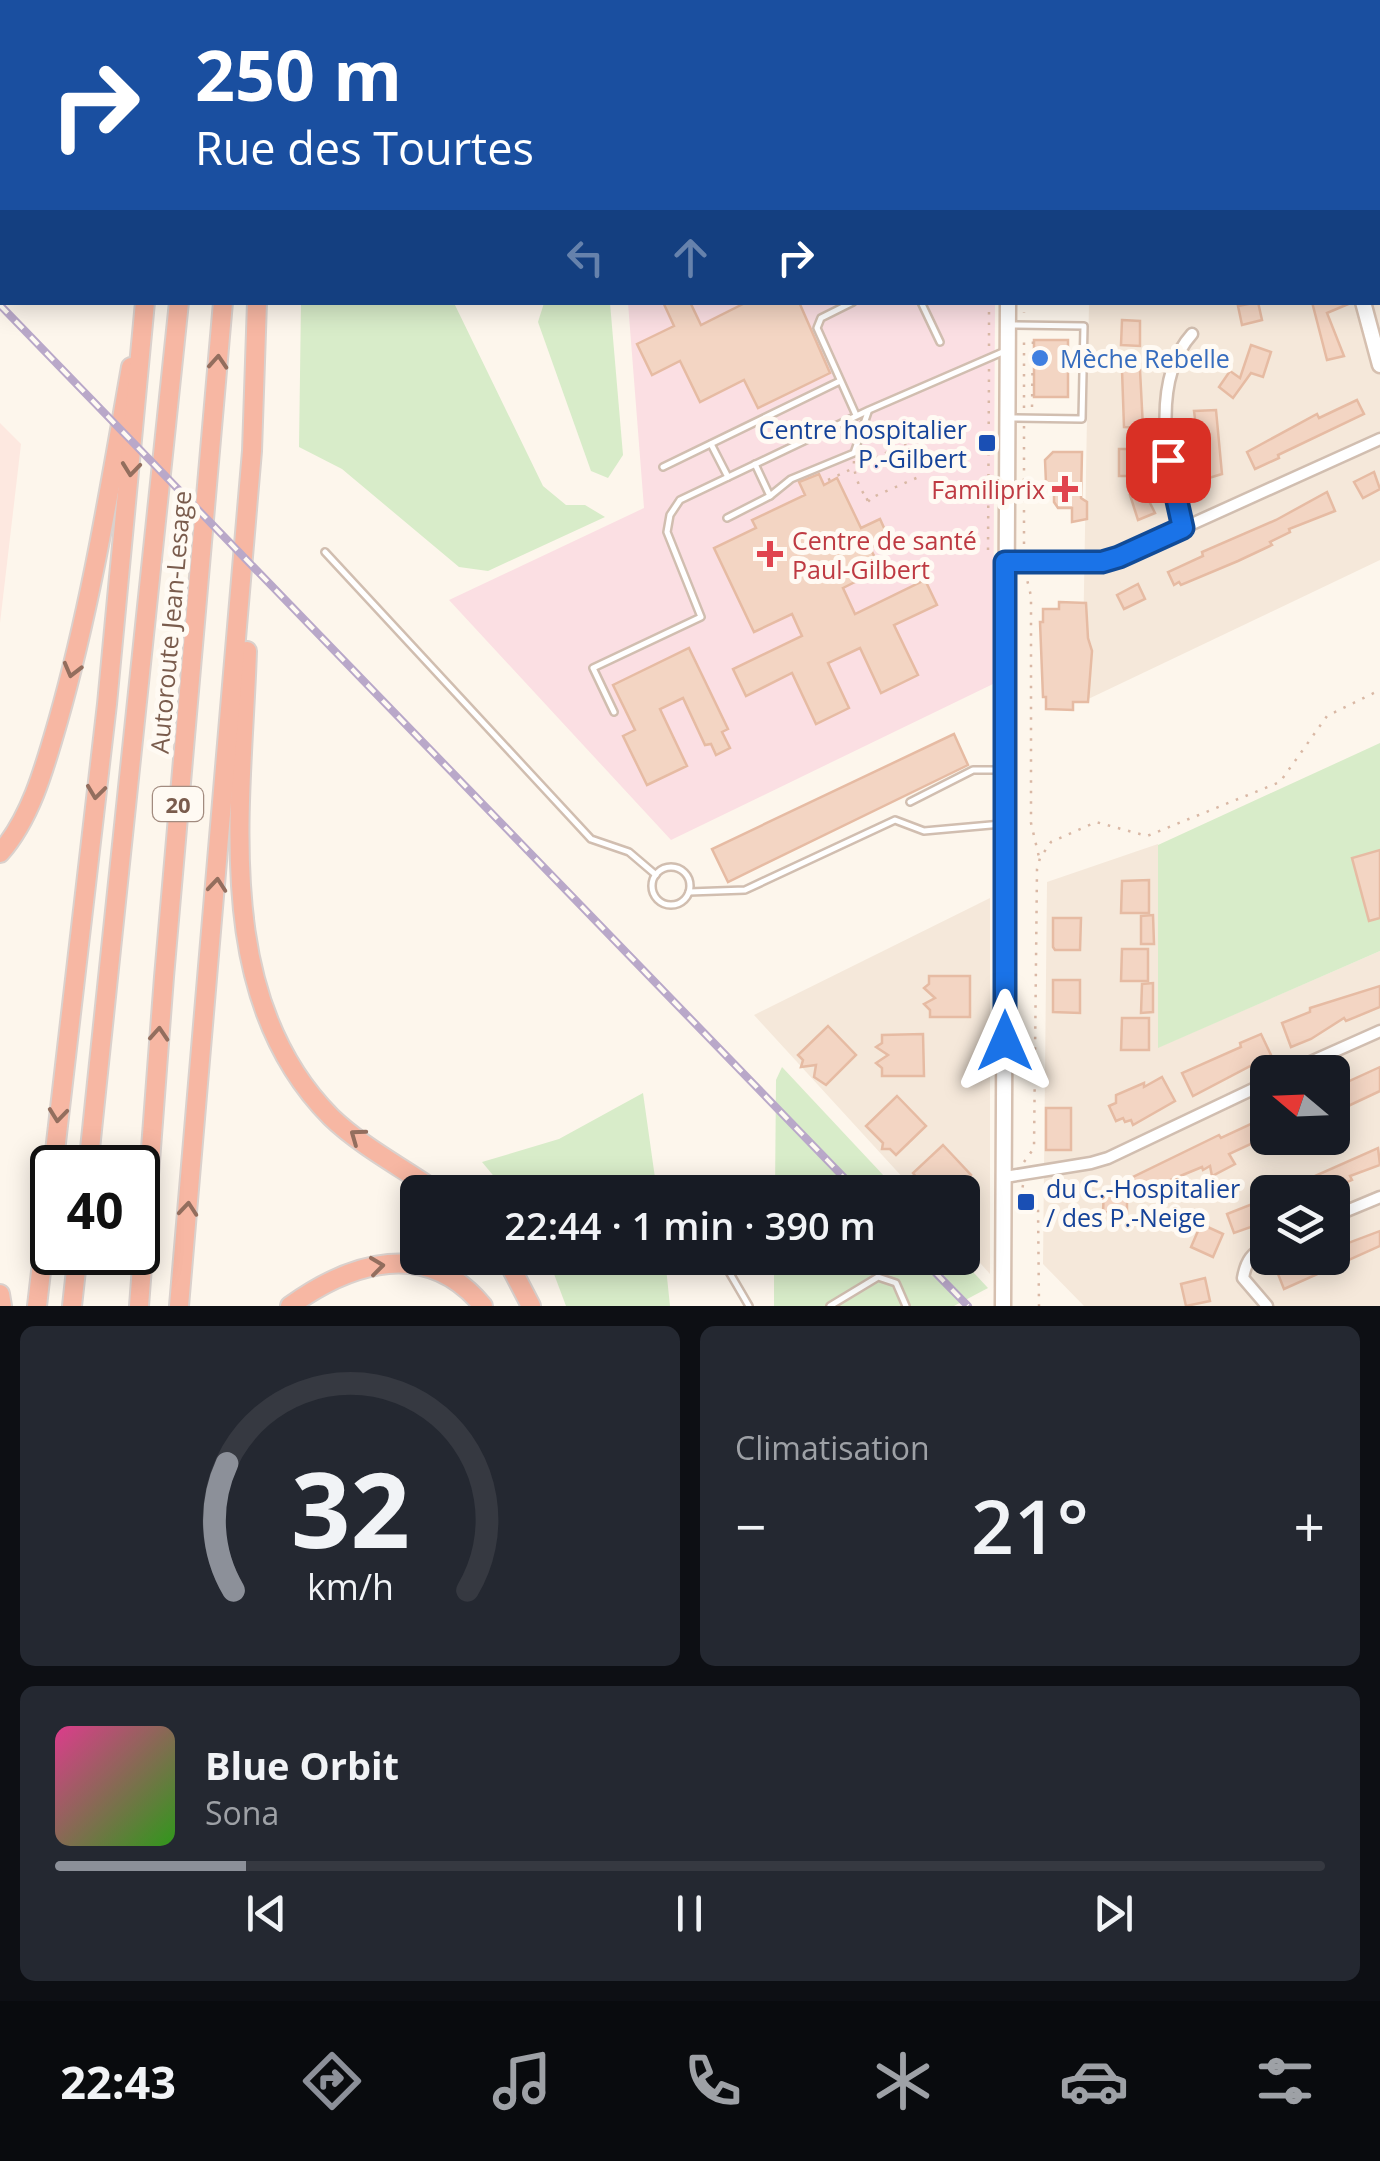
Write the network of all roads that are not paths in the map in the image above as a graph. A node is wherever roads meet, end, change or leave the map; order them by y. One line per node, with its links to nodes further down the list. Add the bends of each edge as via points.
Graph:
1 (143, 305): 34 (highway, one-way to 34, via 74,663 43,773)
2 (144, 305): 51 (highway, one-way to 51)
3 (179, 305): 40 (highway, Autoroute Jean-Lesage / 20)
4 (223, 305): 53 (highway, Autoroute Jean-Lesage / 20, one-way to 4)
5 (256, 305): 21 (highway)
6 (848, 305): 15 (lane, via 818,322)
7 (923, 305): 12 (lane)
8 (1009, 305): 10 (street)
9 (1364, 305): 14 (street)
10 (1016, 325): 13 (street); 18 (lane, via 1084,326 1082,420)
11 (1192, 334): 27 (street, via 1172,363 1167,396 1168,460)
12 (940, 342)
13 (1008, 350): 16 (lane); 18 (street)
14 (1380, 365)
15 (840, 380): 17 (lane); 20 (lane)
16 (869, 410): 17 (lane); 25 (lane, via 854,453 790,478)
17 (857, 416): 22 (lane)
18 (1016, 418): 29 (street)
19 (1380, 440): 27 (street)
20 (710, 444): 23 (lane); 24 (lane)
21 (252, 451): 41 (highway, one-way to 21, via 333,1118 309,1091 269,1027 255,983 240,863); 54 (highway, one-way to 21)
22 (756, 464): 24 (lane); 25 (lane)
23 (663, 467)
24 (728, 477): 30 (lane, via 680,500 670,516 667,532 701,617 593,668)
25 (770, 496): 26 (lane)
26 (726, 518)
27 (1183, 528): 29 (street, via 1102,562)
28 (325, 552): 35 (lane, via 590,839 629,852)
29 (1005, 562): 31 (street)
30 (614, 712)
31 (1005, 770): 32 (lane, via 973,770); 33 (street)
32 (910, 802)
33 (1005, 824): 36 (lane, via 924,832 896,820 745,890); 42 (street)
34 (0, 854)
35 (656, 875): 36 (lane, via 680,869); 36 (lane, via 652,888 662,902 679,903)
36 (689, 892)
37 (1380, 1031): 38 (street)
38 (1326, 1055)
39 (1250, 1091): 42 (street, via 1108,1158)
40 (90, 1145)
41 (413, 1175)
42 (1006, 1177): 61 (street)
43 (1380, 1196): 44 (street)
44 (1350, 1209)
45 (1250, 1257): 62 (street, via 1243,1278)
46 (75, 1275): 52 (highway)
47 (515, 1275): 57 (highway)
48 (731, 1275): 58 (lane)
49 (0, 1294): 50 (highway)
50 (2, 1306)
51 (37, 1306)
52 (72, 1306)
53 (139, 1306)
54 (179, 1306)
55 (290, 1306): 56 (highway, one-way to 56, via 342,1273 388,1263 452,1279)
56 (483, 1306)
57 (531, 1306)
58 (749, 1306)
59 (830, 1306): 60 (lane, via 878,1277 896,1283)
60 (906, 1306)
61 (1002, 1306)
62 (1267, 1306)

